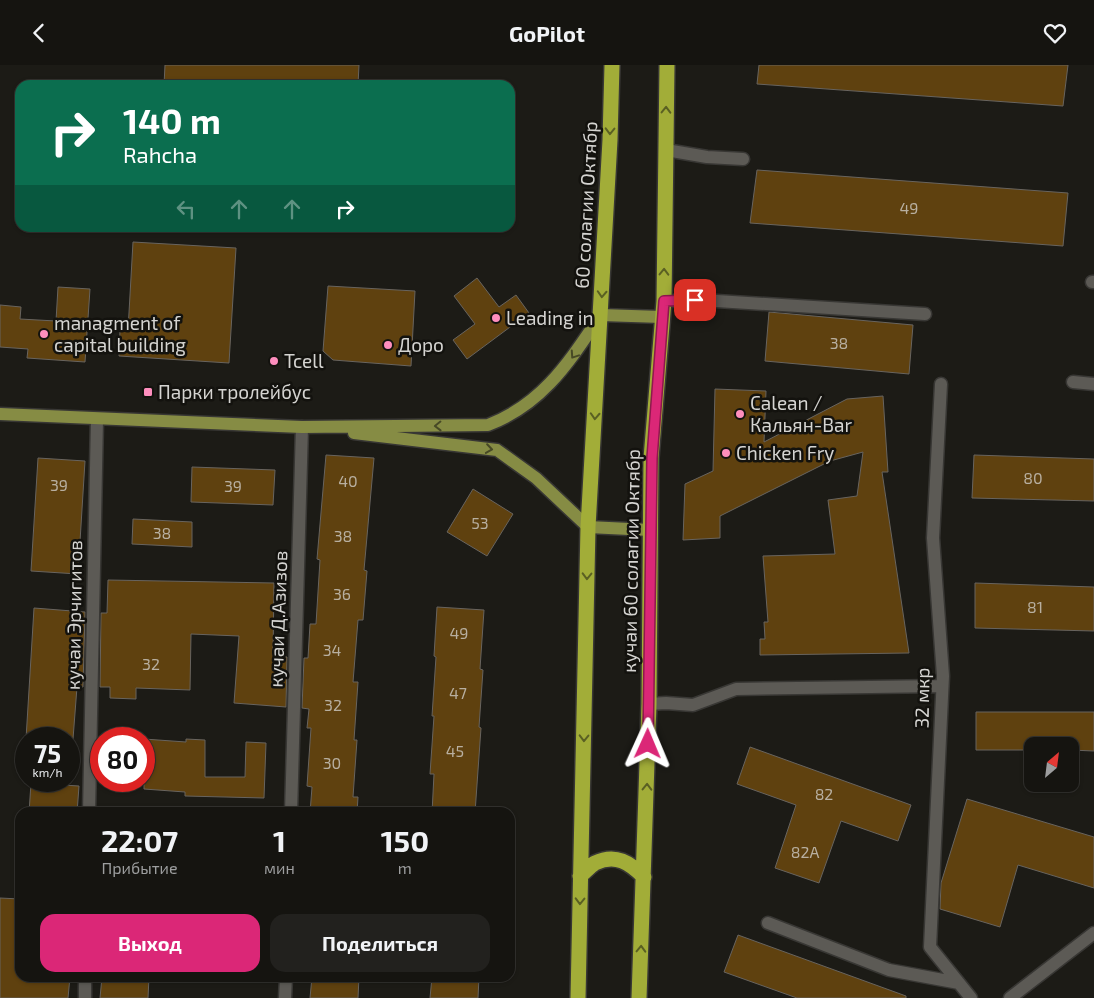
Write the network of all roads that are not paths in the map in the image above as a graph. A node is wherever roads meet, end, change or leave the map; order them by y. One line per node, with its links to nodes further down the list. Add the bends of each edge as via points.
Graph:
1 (612, 65): 7 (highway, 60 солагии Октябр, one-way to 7)
2 (667, 65): 3 (highway, кучаи 60 солагии Октябр, one-way to 2)
3 (666, 151): 4 (street); 5 (highway, кучаи 60 солагии Октябр, one-way to 3)
4 (743, 159)
5 (664, 301): 6 (street, via 695,300); 8 (highway, кучаи 60 солагии Октябр)
6 (926, 314)
7 (601, 315): 8 (main road); 14 (main road, one-way to 14, via 568,364 531,401 494,423); 15 (highway, 60 солагии Октябр, one-way to 15)
8 (662, 317): 16 (highway, кучаи 60 солагии Октябр)
9 (1073, 382): 11 (street)
10 (941, 384): 17 (street, 32 мкр, via 933,538)
11 (1094, 384)
12 (0, 414): 13 (main road)
13 (97, 419): 14 (main road); 19 (street, кучаи Эрчигитов)
14 (302, 427): 15 (main road, one-way to 15, via 497,450 536,478); 20 (street, кучаи Д.Азизов)
15 (588, 527): 16 (main road); 21 (highway, one-way to 21)
16 (650, 530): 18 (highway, кучаи 60 солагии Октябр)
17 (942, 686): 18 (street, via 736,689 693,705); 27 (street, 32 мкр, via 930,947)
18 (649, 704): 22 (highway, кучаи 60 солагии Октябр, one-way to 18)
19 (89, 807)
20 (291, 807)
21 (580, 877): 22 (highway, via 594,863 614,858 631,864); 30 (highway, one-way to 30)
22 (644, 877): 31 (highway, кучаи 60 солагии Октябр, one-way to 22)
23 (768, 923): 27 (street, via 889,970)
24 (1094, 933): 33 (street)
25 (85, 982): 28 (street)
26 (286, 982): 29 (street)
27 (959, 983): 32 (street, 32 мкр)
28 (85, 998)
29 (285, 998)
30 (578, 998)
31 (639, 998)
32 (971, 998)
33 (1010, 998)

